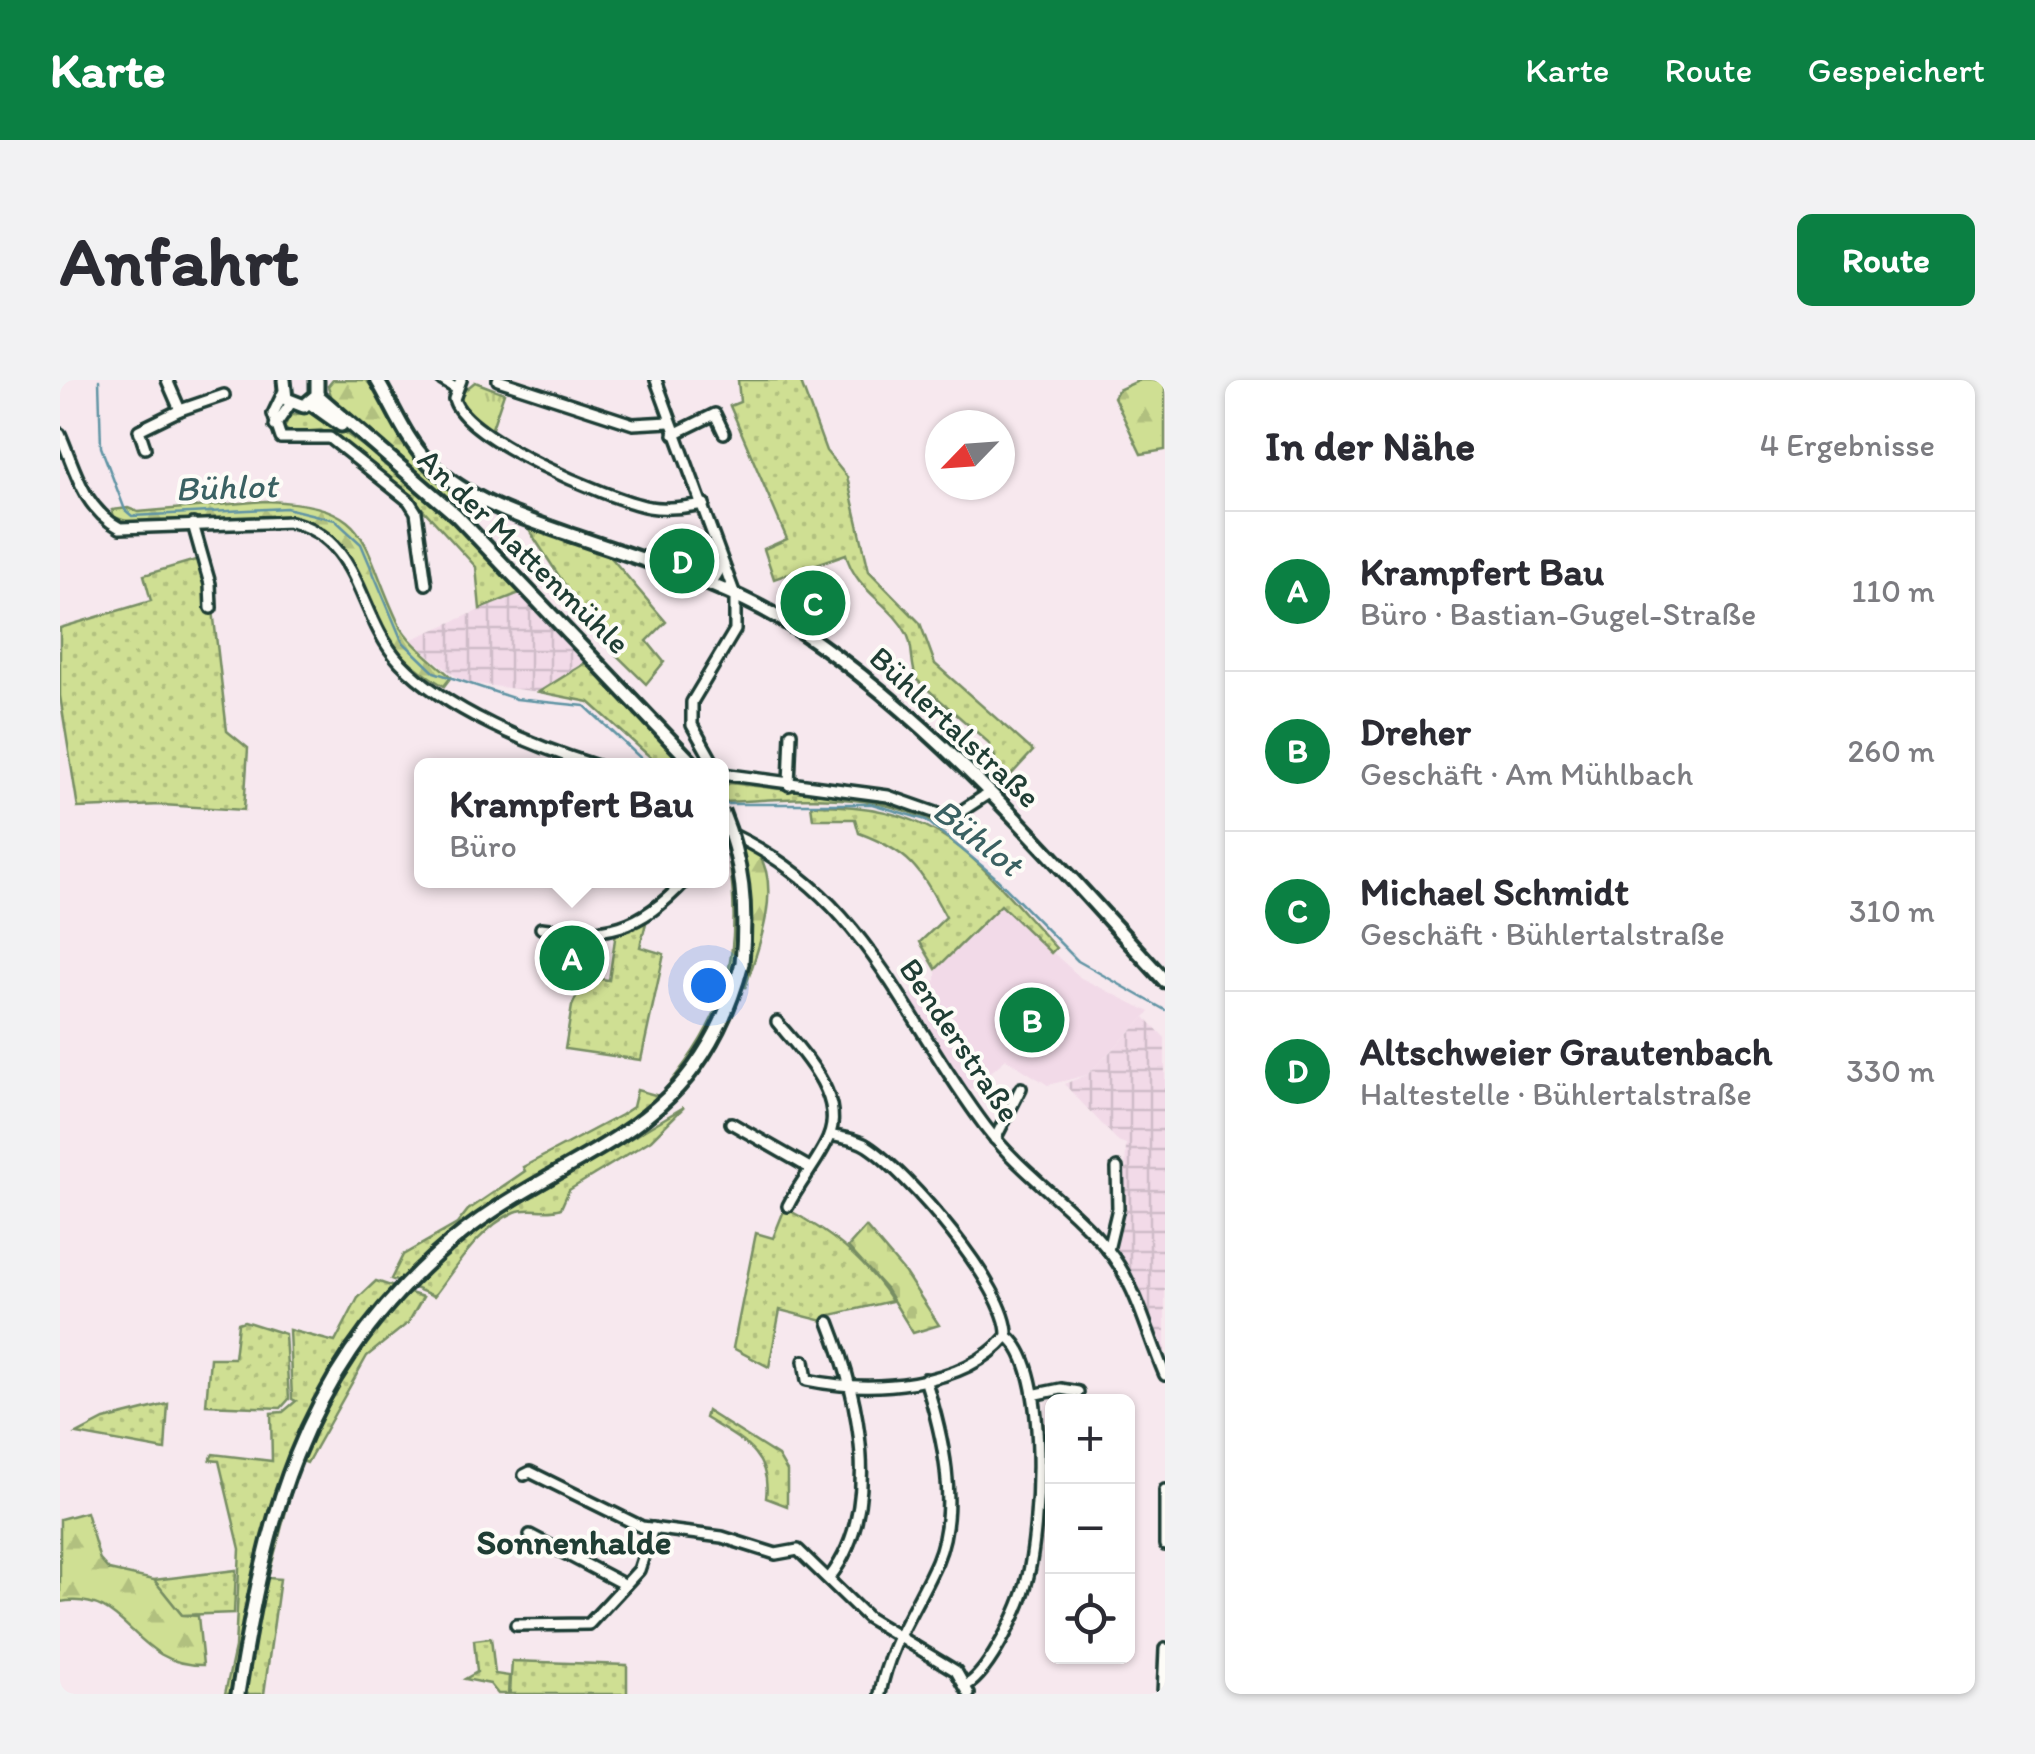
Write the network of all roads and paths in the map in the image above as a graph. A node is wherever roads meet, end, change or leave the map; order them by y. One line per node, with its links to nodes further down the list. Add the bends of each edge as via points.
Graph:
1 (167, 380): 10 (street)
2 (376, 380): 20 (main road, Bühlertalstraße, via 424,457 470,493 516,516)
3 (442, 380): 6 (street)
4 (498, 380): 11 (street, via 633,424)
5 (656, 380): 11 (street)
6 (458, 384): 16 (street, via 462,418 506,448 642,506)
7 (285, 387): 8 (main road); 19 (street, An der Mattenmühle, via 274,408 275,426 287,440 322,436 339,443 409,501)
8 (317, 388): 25 (main road, An der Mattenmühle, via 370,444 456,515)
9 (224, 396): 10 (street)
10 (180, 410): 15 (street, via 139,430)
11 (669, 422): 14 (street)
12 (724, 433): 14 (street, via 715,414)
13 (60, 434): 17 (street, via 82,492 106,520 133,530)
14 (674, 434): 16 (street)
15 (146, 448)
16 (704, 504): 18 (street)
17 (192, 524): 22 (street); 24 (street, via 291,522 315,533 337,549 356,576 373,628 418,679)
18 (724, 562): 20 (street); 21 (street)
19 (426, 584)
20 (710, 584): 21 (main road, Bühlertalstraße)
21 (735, 596): 26 (street, via 735,630 692,702 692,725); 29 (main road, Bühlertalstraße, via 798,629 866,678)
22 (211, 608)
23 (791, 733): 28 (street)
24 (573, 758)
25 (688, 758)
26 (711, 758)
27 (729, 775): 28 (street)
28 (789, 785): 29 (street, via 888,796 942,815)
29 (989, 794): 34 (main road, Bühlertalstraße)
30 (729, 830): 63 (main road, bridge, via 744,888 742,963 712,1044 650,1118 464,1234 382,1310 322,1393 292,1460 266,1541)
31 (729, 834): 39 (street, Benderstraße, via 812,884 850,922)
32 (676, 888): 33 (street, via 609,932)
33 (541, 928)
34 (1165, 981)
35 (777, 1022): 38 (street, via 823,1083)
36 (1021, 1088): 39 (street)
37 (731, 1123): 40 (street)
38 (830, 1135): 40 (street); 45 (street, via 872,1150 953,1233 993,1288)
39 (995, 1139): 43 (street, Benderstraße)
40 (808, 1167): 42 (street)
41 (1118, 1168): 43 (street)
42 (788, 1206)
43 (1108, 1250): 47 (street, Benderstraße)
44 (829, 1322): 49 (street)
45 (1007, 1336): 48 (street, via 985,1357); 51 (street, via 1023,1353)
46 (804, 1361): 49 (street, via 807,1380)
47 (1165, 1375)
48 (925, 1379): 49 (street); 60 (street, via 943,1440 944,1530 936,1564)
49 (851, 1386): 57 (street, via 860,1458 856,1516)
50 (1078, 1392): 51 (street)
51 (1036, 1394): 62 (street, via 1028,1578 1018,1610)
52 (524, 1475): 54 (street, via 530,1472 624,1521)
53 (1165, 1490): 56 (street)
54 (653, 1528): 57 (street, via 722,1536 776,1554 798,1550); 58 (street, via 644,1559)
55 (530, 1535): 58 (street)
56 (1165, 1546)
57 (830, 1577): 60 (street)
58 (625, 1585): 59 (street, via 589,1624)
59 (516, 1625)
60 (895, 1638): 62 (street, via 956,1670); 64 (street)
61 (1165, 1648): 65 (street)
62 (968, 1690)
63 (238, 1694)
64 (880, 1694)
65 (1163, 1694)

